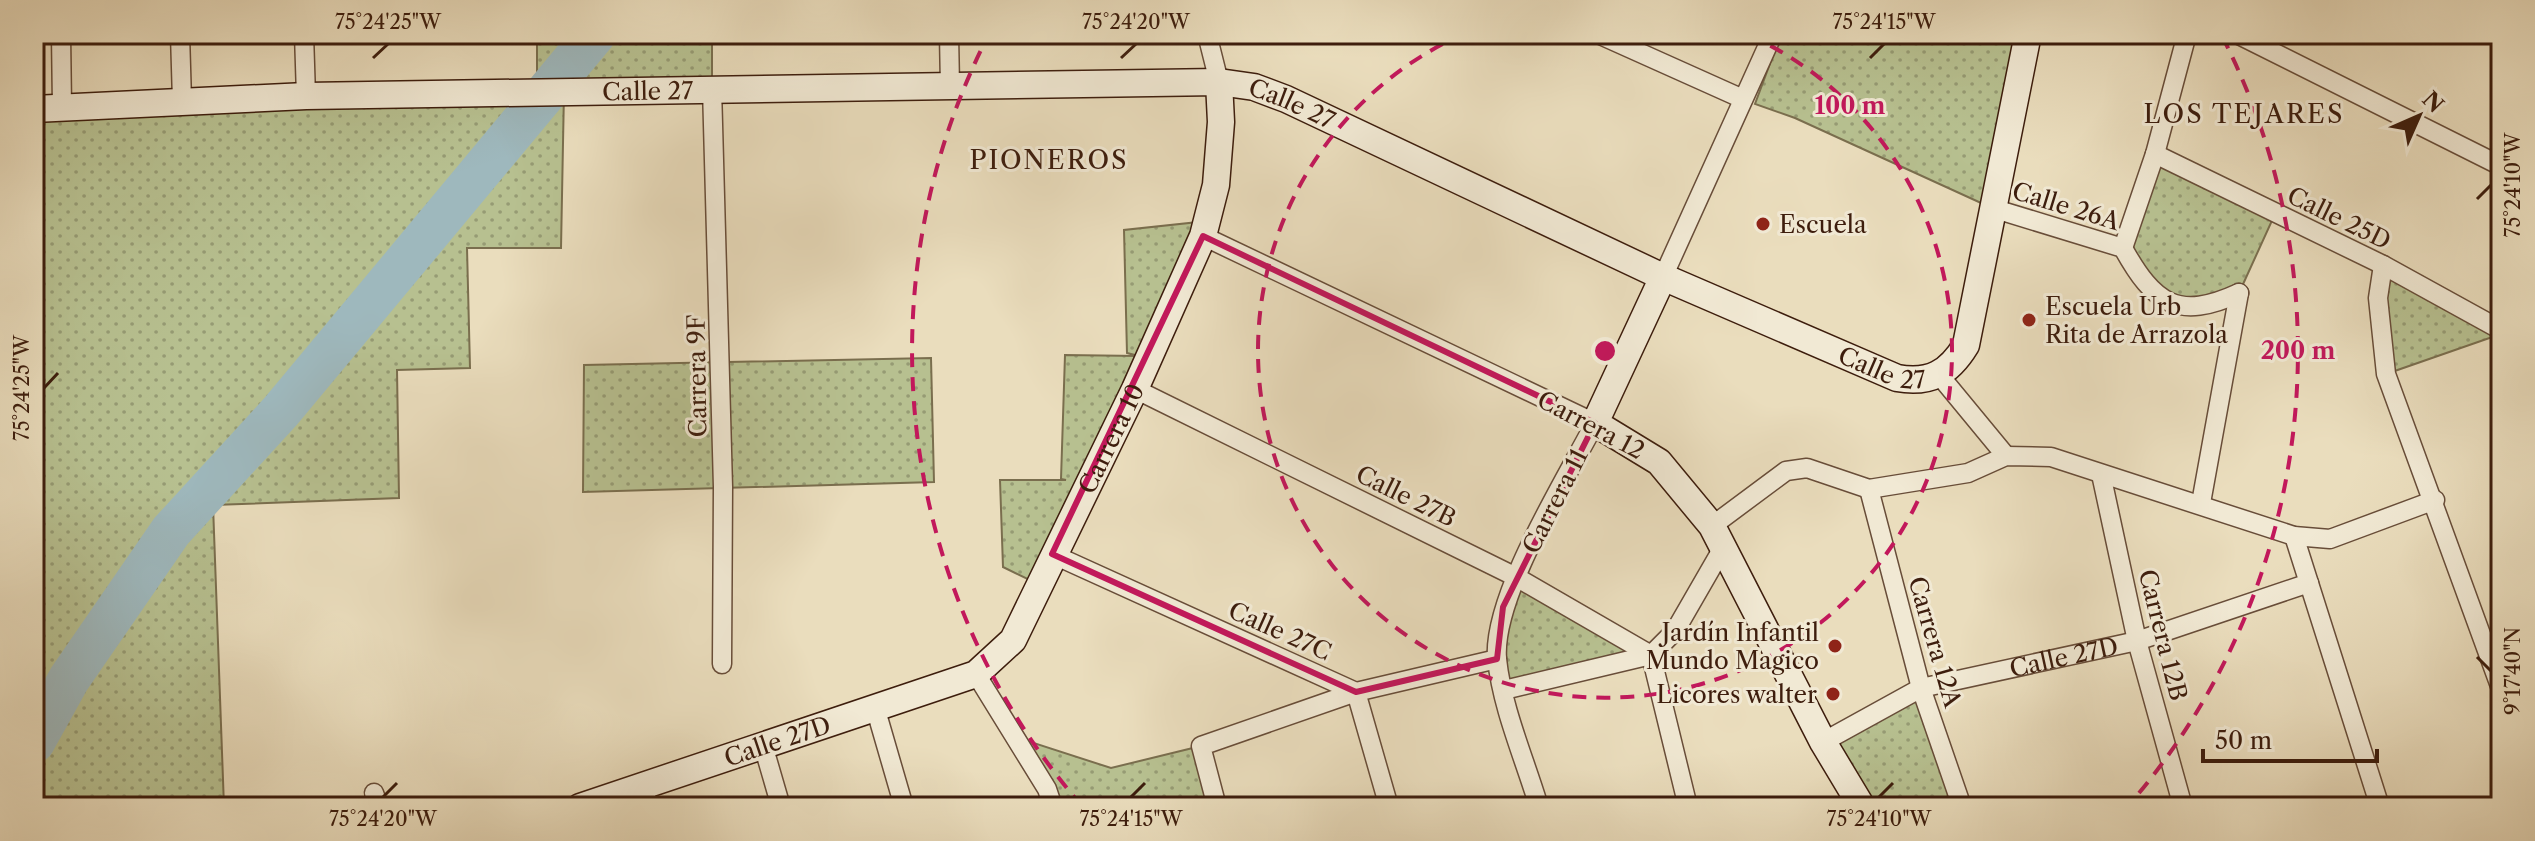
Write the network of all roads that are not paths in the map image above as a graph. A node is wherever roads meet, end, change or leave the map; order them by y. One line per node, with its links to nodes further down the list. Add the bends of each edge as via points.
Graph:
1 (61, 34): 17 (street)
2 (180, 34): 16 (street)
3 (304, 34): 14 (street)
4 (949, 34): 12 (street)
5 (1207, 34): 11 (street, Carrera 10)
6 (1598, 34): 15 (street)
7 (1773, 34): 15 (street, Carrera 11)
8 (2187, 34): 19 (street)
9 (2237, 34): 20 (street)
10 (2026, 35): 21 (street)
11 (1219, 82): 12 (street, Calle 27); 22 (street, Carrera 10, via 1216,185); 25 (street, Calle 27, via 1286,99)
12 (950, 87): 13 (street, Calle 27)
13 (712, 88): 14 (street, Calle 27); 43 (street, Carrera 9F, via 723,487)
14 (306, 96): 16 (street, Calle 27)
15 (1743, 99): 25 (street, Carrera 11)
16 (182, 101): 17 (street, Calle 27)
17 (62, 107): 18 (street, Calle 27)
18 (34, 109)
19 (2155, 154): 23 (street); 24 (street, Calle 25D)
20 (2501, 166)
21 (1992, 208): 23 (street, Calle 26A); 27 (street, via 1966,345)
22 (1203, 236): 28 (street, Carrera 10); 29 (street, Carrera 12)
23 (2123, 248): 34 (street, Calle 26A, via 2142,282 2171,304 2207,308 2239,293)
24 (2383, 265): 26 (street, Calle 25D); 33 (street, via 2378,298 2386,374)
25 (1663, 277): 27 (street, Calle 27, via 1897,378 1918,382); 29 (street, Carrera 11)
26 (2501, 330)
27 (1940, 376): 30 (street, Calle 27)
28 (1135, 389): 37 (street, Carrera 10); 38 (street, Calle 27B)
29 (1595, 423): 35 (street, Carrera 12, via 1659,462); 38 (street, Carrera 11)
30 (2006, 456): 31 (street, via 2051,457); 32 (street, via 1968,473)
31 (2101, 474): 34 (street); 40 (street, Carrera 12B)
32 (1869, 489): 35 (street, via 1807,468 1786,471); 45 (street, Carrera 12A)
33 (2435, 500): 36 (street, via 2330,539); 46 (street)
34 (2201, 503): 36 (street)
35 (1718, 536): 41 (street, via 1675,631); 50 (street, Carrera 12)
36 (2294, 536): 39 (street)
37 (1052, 554): 44 (street, Carrera 10, via 1013,640); 48 (street, Calle 27C)
38 (1516, 577): 41 (street, Calle 27B); 42 (street, Carrera 11, via 1503,607)
39 (2309, 583): 40 (street, Calle 27D); 64 (street)
40 (2137, 641): 45 (street, Calle 27D); 63 (street, Carrera 12B)
41 (1651, 655): 47 (street); 60 (street)
42 (1497, 659): 47 (street, Carrera 11); 48 (street)
43 (722, 664)
44 (976, 674): 49 (street, Calle 27D); 56 (street)
45 (1921, 688): 50 (street, Calle 27D); 62 (street, Carrera 12A)
46 (2501, 689)
47 (1504, 690): 59 (street, Carrera 11)
48 (1356, 692): 57 (street, via 1201,746); 58 (street)
49 (875, 707): 51 (street, Calle 27D); 55 (street)
50 (1823, 742): 61 (street, Carrera 12)
51 (763, 745): 52 (street, Calle 27D); 54 (street)
52 (646, 796): 53 (street, Calle 27D)
53 (580, 807)
54 (781, 807)
55 (904, 807)
56 (1053, 807)
57 (1217, 807)
58 (1389, 807)
59 (1539, 807)
60 (1688, 807)
61 (1862, 807)
62 (1962, 807)
63 (2183, 807)
64 (2380, 807)

